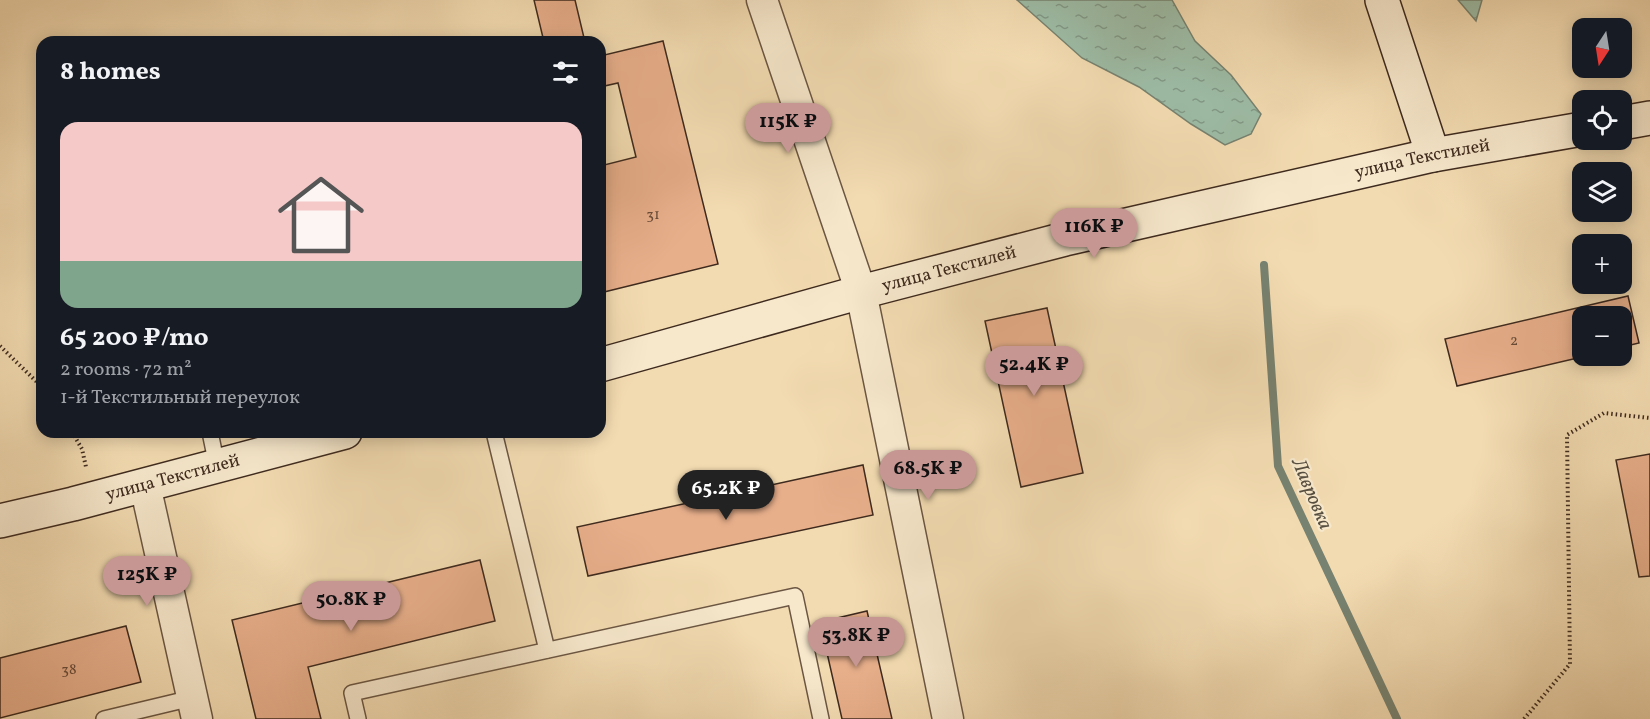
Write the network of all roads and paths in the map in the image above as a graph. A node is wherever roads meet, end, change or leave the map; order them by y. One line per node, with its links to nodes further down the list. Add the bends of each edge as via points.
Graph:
1 (762, 0): 7 (street)
2 (1382, 0): 6 (street)
3 (1650, 118): 4 (street)
4 (1632, 121)
5 (1572, 131): 6 (street, улица Текстилей)
6 (1433, 155): 7 (street, улица Текстилей, via 1065,239)
7 (861, 292): 9 (street, улица Текстилей); 25 (street)
8 (0, 346): 10 (path)
9 (606, 363)
10 (36, 381)
11 (1650, 418): 26 (path, via 1604,413 1566,435 1570,664)
12 (76, 438): 17 (path)
13 (211, 438): 16 (lane)
14 (323, 438): 16 (street, улица Текстилей)
15 (495, 438): 20 (lane)
16 (218, 466): 18 (street, улица Текстилей)
17 (86, 467)
18 (146, 485): 19 (street, улица Текстилей); 21 (street)
19 (0, 521)
20 (547, 650): 23 (lane, via 352,693); 24 (lane, via 795,596)
21 (194, 708): 22 (lane)
22 (104, 719)
23 (358, 719)
24 (821, 719)
25 (948, 719)
26 (1524, 719)

